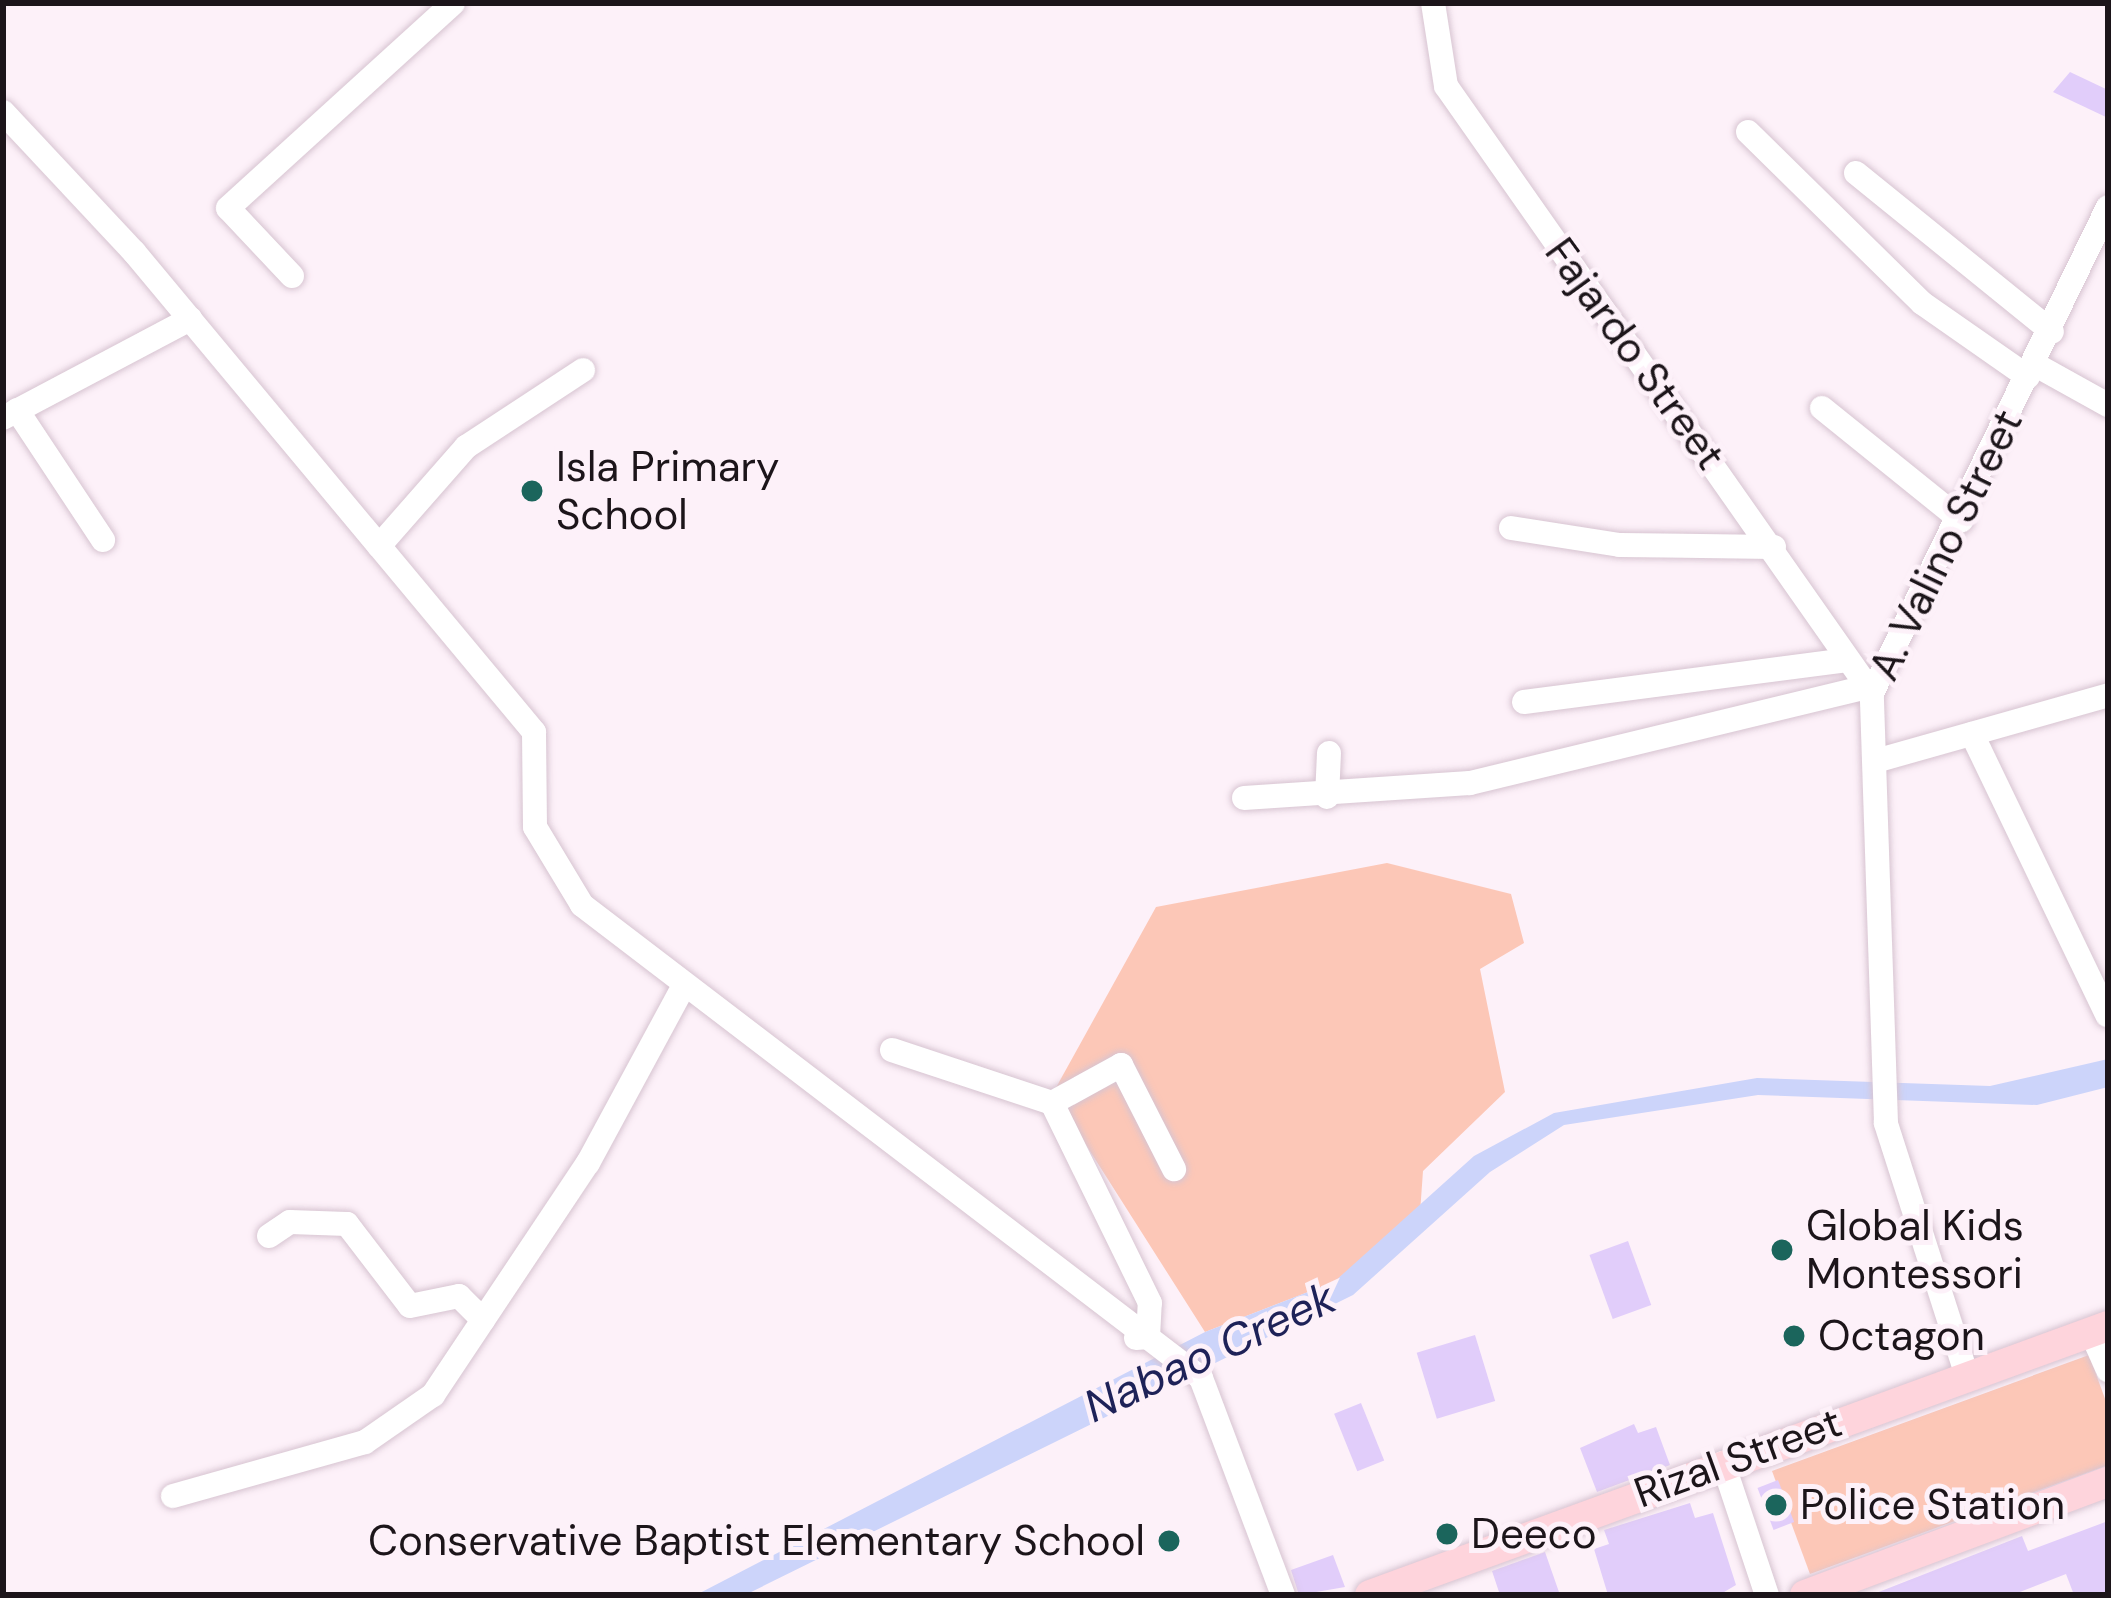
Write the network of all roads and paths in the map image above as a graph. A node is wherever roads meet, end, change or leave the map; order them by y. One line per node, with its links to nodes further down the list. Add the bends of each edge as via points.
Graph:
1 (453, 3): 7 (street, via 228,208)
2 (1433, 3): 19 (street, Fajardo Street, via 1446,86)
3 (3, 112): 8 (street)
4 (1748, 132): 11 (street, via 1922,303)
5 (1856, 173): 9 (street)
6 (2108, 207): 9 (street, A. Valino Street)
7 (292, 276)
8 (190, 319): 14 (street); 18 (street)
9 (2052, 332): 11 (street, A. Valino Street)
10 (583, 370): 18 (street, via 466,446)
11 (2032, 371): 12 (street); 15 (street, A. Valino Street)
12 (2108, 405)
13 (1822, 408): 15 (street)
14 (10, 414): 17 (street)
15 (1960, 520): 21 (street, A. Valino Street)
16 (1511, 528): 19 (street, via 1620,545)
17 (103, 540)
18 (379, 545): 29 (street, via 533,732 535,827 582,905)
19 (1774, 547): 20 (street, Fajardo Street)
20 (1847, 660): 21 (street, Fajardo Street); 23 (street)
21 (1869, 690): 26 (street, A. Valino Street); 27 (street, via 1470,783)
22 (2108, 695): 24 (street)
23 (1524, 702)
24 (1972, 734): 26 (street); 30 (street)
25 (1329, 753): 27 (street)
26 (1879, 760): 40 (street, A. Valino Street, via 1886,1123)
27 (1328, 796): 28 (street)
28 (1244, 798)
29 (682, 989): 36 (street, via 588,1163); 38 (street)
30 (2107, 1016)
31 (892, 1050): 32 (street)
32 (1052, 1103): 33 (street, via 1121,1065); 38 (street, via 1150,1303)
33 (1174, 1169)
34 (979, 1227): 38 (street, via 1125,1338)
35 (268, 1237): 36 (street, via 290,1222 347,1224 410,1306 459,1295)
36 (483, 1320): 43 (street, via 433,1395 364,1442)
37 (2100, 1329): 39 (street); 40 (main road, Rizal Street)
38 (1156, 1343): 44 (street, via 1201,1378)
39 (2108, 1370)
40 (1966, 1376): 41 (main road, Rizal Street)
41 (1723, 1463): 45 (main road, Rizal Street); 46 (street)
42 (2108, 1482): 47 (main road)
43 (173, 1496)
44 (1282, 1595)
45 (1370, 1595)
46 (1767, 1595)
47 (1804, 1595)

